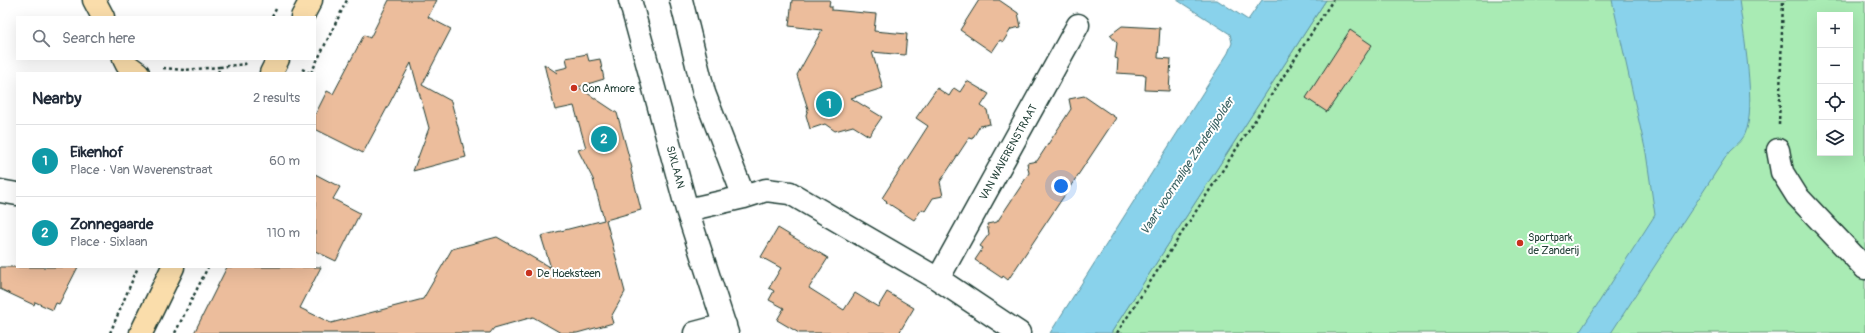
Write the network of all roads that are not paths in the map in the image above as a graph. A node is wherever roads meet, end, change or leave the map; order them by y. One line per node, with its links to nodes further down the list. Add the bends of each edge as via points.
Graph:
1 (94, 0): 5 (main road)
2 (311, 0): 6 (main road)
3 (630, 0): 14 (street, SIXLAAN)
4 (681, 0): 13 (street, via 704,93)
5 (102, 16)
6 (303, 16)
7 (1078, 25): 17 (street, VAN WAVERENSTRAAT)
8 (278, 60): 9 (main road)
9 (272, 72)
10 (1778, 150): 16 (street, via 1782,172 1797,196)
11 (0, 191): 12 (street)
12 (16, 194)
13 (744, 198): 14 (street); 17 (street, via 766,190 790,193)
14 (687, 210): 18 (street, SIXLAAN)
15 (173, 268): 19 (main road)
16 (1865, 268)
17 (938, 279): 21 (street)
18 (726, 329): 20 (street)
19 (141, 333)
20 (695, 333)
21 (1019, 333)

